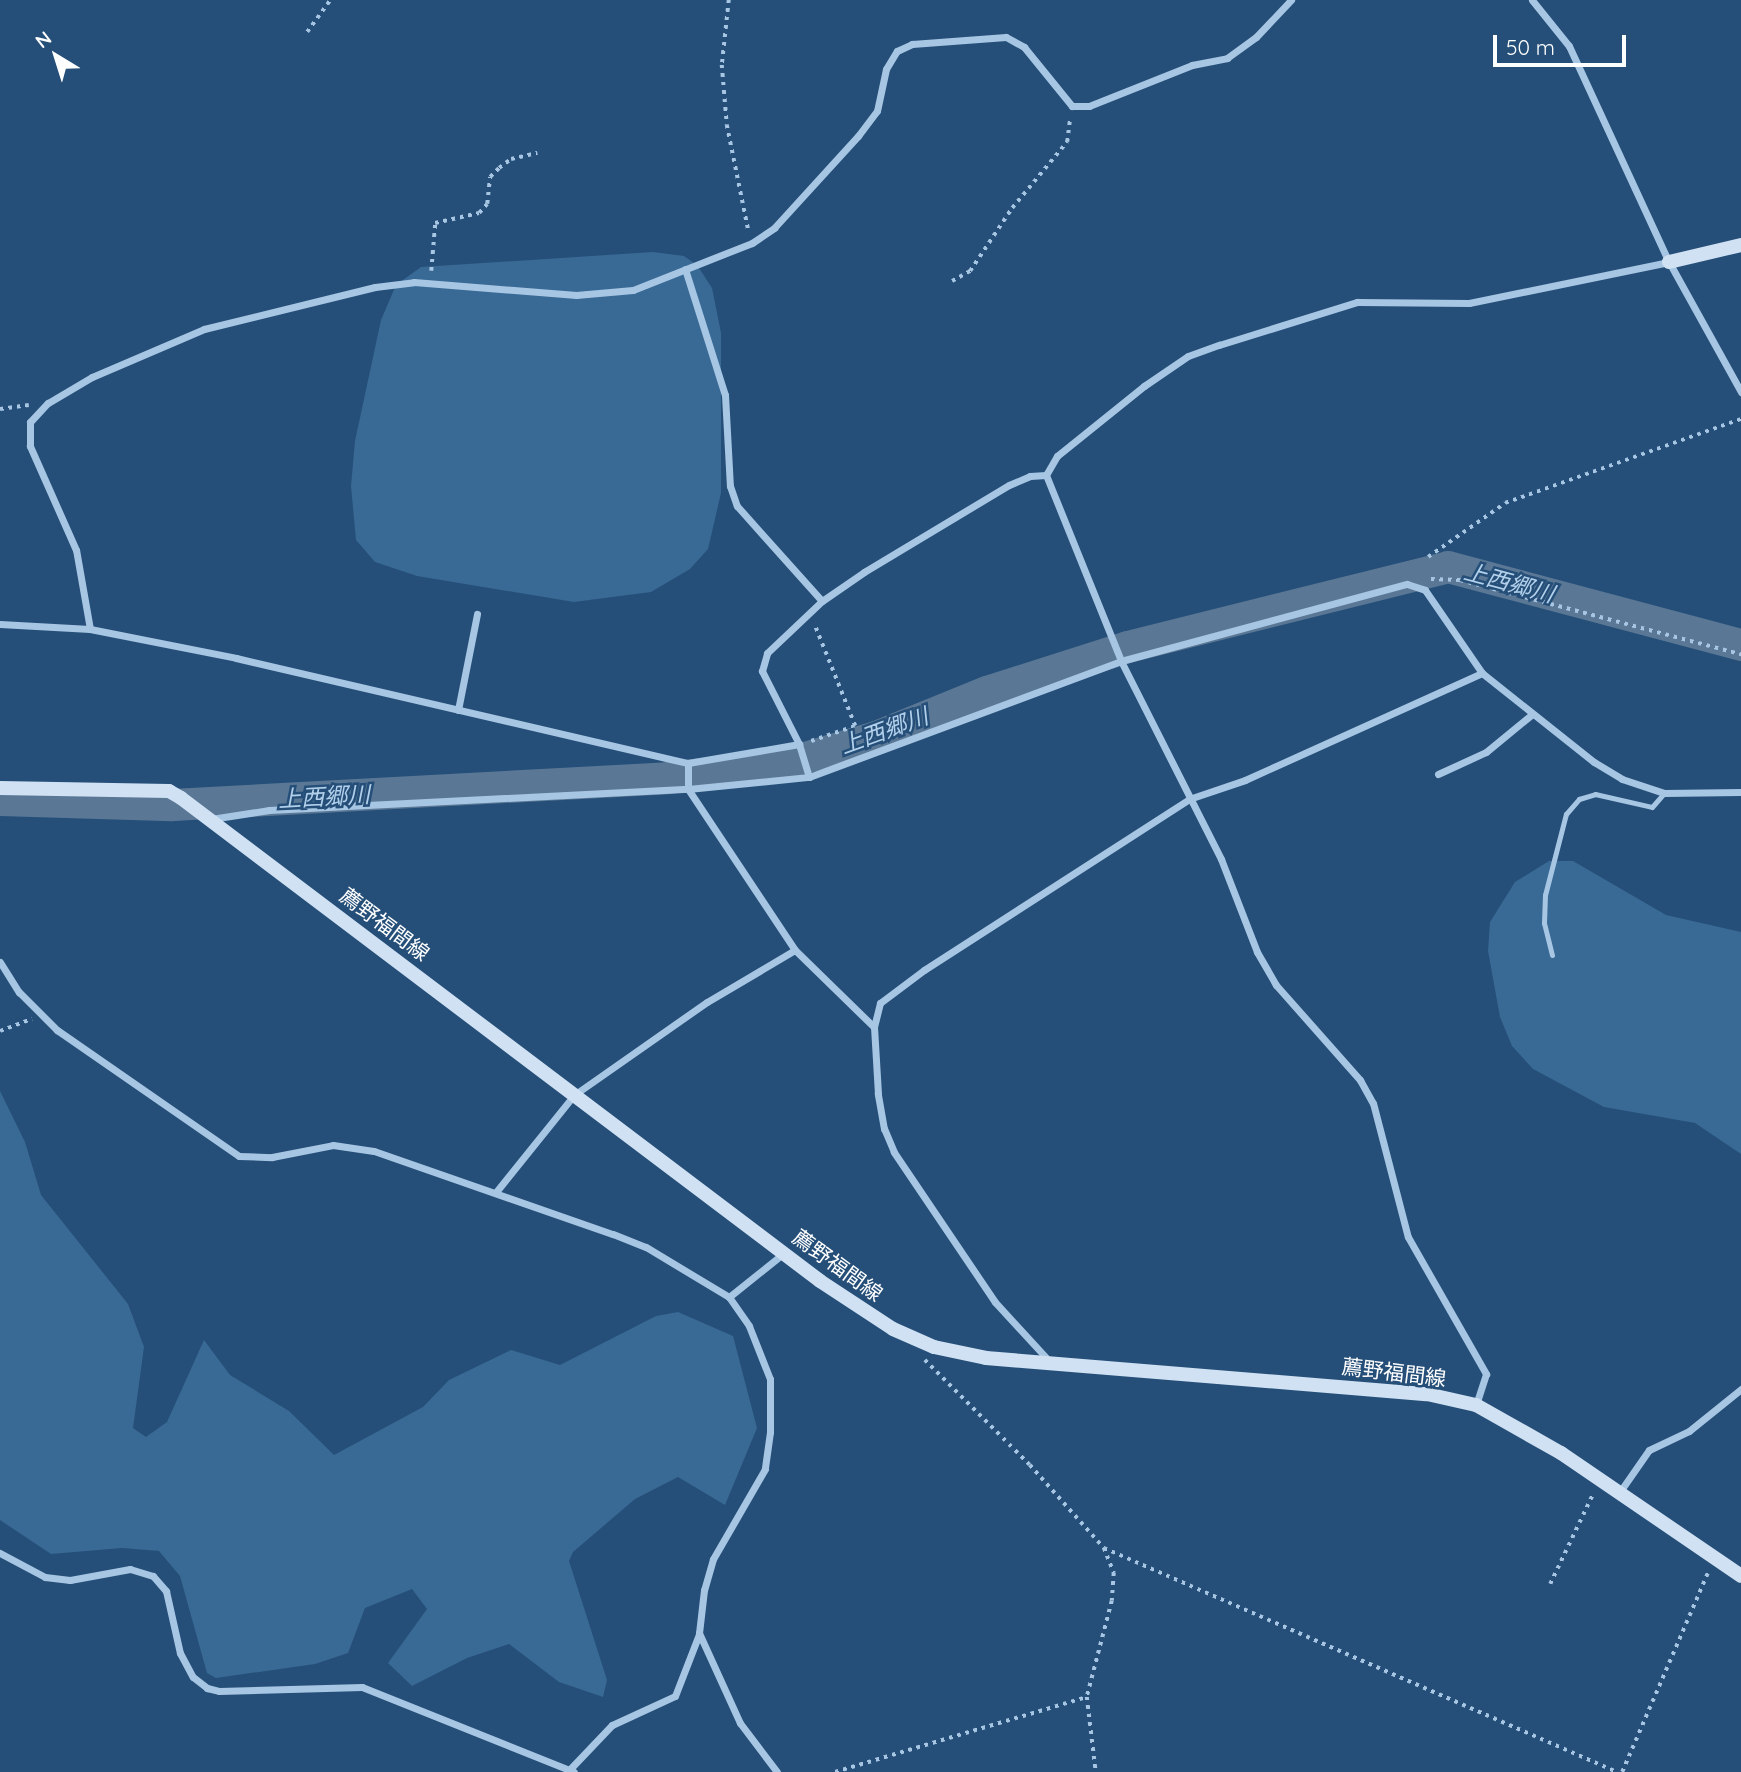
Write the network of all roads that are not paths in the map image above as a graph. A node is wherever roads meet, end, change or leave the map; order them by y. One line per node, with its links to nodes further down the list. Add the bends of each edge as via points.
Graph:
1 (1291, 0): 5 (street, via 1256,37 1227,58 1192,65 1088,106 1072,106 1024,47 1006,37 912,44 897,51 886,69 877,111 774,228 752,243)
2 (1532, 0): 4 (street, via 1569,46)
3 (1741, 245): 4 (main road)
4 (1670, 262): 6 (street); 7 (street, via 1469,303 1357,302 1219,345 1188,356 1144,386 1057,456)
5 (685, 269): 8 (street, via 724,395 730,486 737,506); 11 (street, via 633,290 576,295 431,284 376,287 204,329 92,377 48,403 30,422 30,446 76,550)
6 (1741, 392)
7 (1046, 475): 8 (street, via 1030,476 965,509); 12 (street)
8 (822, 601): 16 (street, via 767,653 762,671)
9 (477, 614): 14 (street)
10 (0, 624): 11 (street)
11 (90, 629): 14 (street)
12 (1121, 661): 13 (street, via 1407,584 1426,590); 19 (street); 24 (street)
13 (1482, 673): 15 (street); 24 (street, via 1245,780)
14 (458, 710): 17 (street)
15 (1531, 715): 18 (street, via 1486,752); 23 (street, via 1622,779)
16 (800, 748): 17 (street); 19 (street)
17 (688, 767): 20 (street)
18 (1438, 774)
19 (809, 777): 20 (street)
20 (688, 786): 25 (street); 26 (street)
21 (0, 788): 25 (main road, 薦野福間線, via 169,791)
22 (1741, 792): 23 (street)
23 (1664, 793): 27 (lane, via 1652,807 1595,794 1579,799 1566,814 1545,895 1544,923)
24 (1189, 799): 29 (street, via 888,995); 36 (street, via 1222,859 1257,952 1276,985 1360,1080 1373,1103 1408,1237 1486,1374)
25 (205, 815): 30 (main road, 薦野福間線)
26 (795, 950): 29 (street); 30 (street, via 707,1002)
27 (1552, 955)
28 (0, 962): 31 (street, via 40,1015 239,1156 272,1157 332,1145 374,1151)
29 (874, 1027): 34 (street, via 884,1129 894,1152 995,1302)
30 (574, 1095): 31 (street); 32 (main road, 薦野福間線)
31 (496, 1192): 33 (street, via 646,1247)
32 (785, 1253): 33 (street); 34 (main road, 薦野福間線, via 893,1329 934,1347)
33 (729, 1297): 40 (street, via 750,1326 770,1379 771,1432 765,1469 713,1559)
34 (1052, 1364): 36 (main road, 薦野福間線, via 1427,1394)
35 (1741, 1389): 37 (street, via 1689,1431 1650,1450)
36 (1476, 1405): 37 (main road, 薦野福間線)
37 (1619, 1494): 39 (main road, 薦野福間線)
38 (0, 1553): 41 (street, via 45,1577 70,1580 130,1569 153,1576 166,1591 180,1653 193,1677 207,1688 362,1687)
39 (1741, 1576)
40 (699, 1633): 41 (street, via 675,1696 612,1725); 42 (street, via 740,1723)
41 (573, 1770)
42 (777, 1772)

